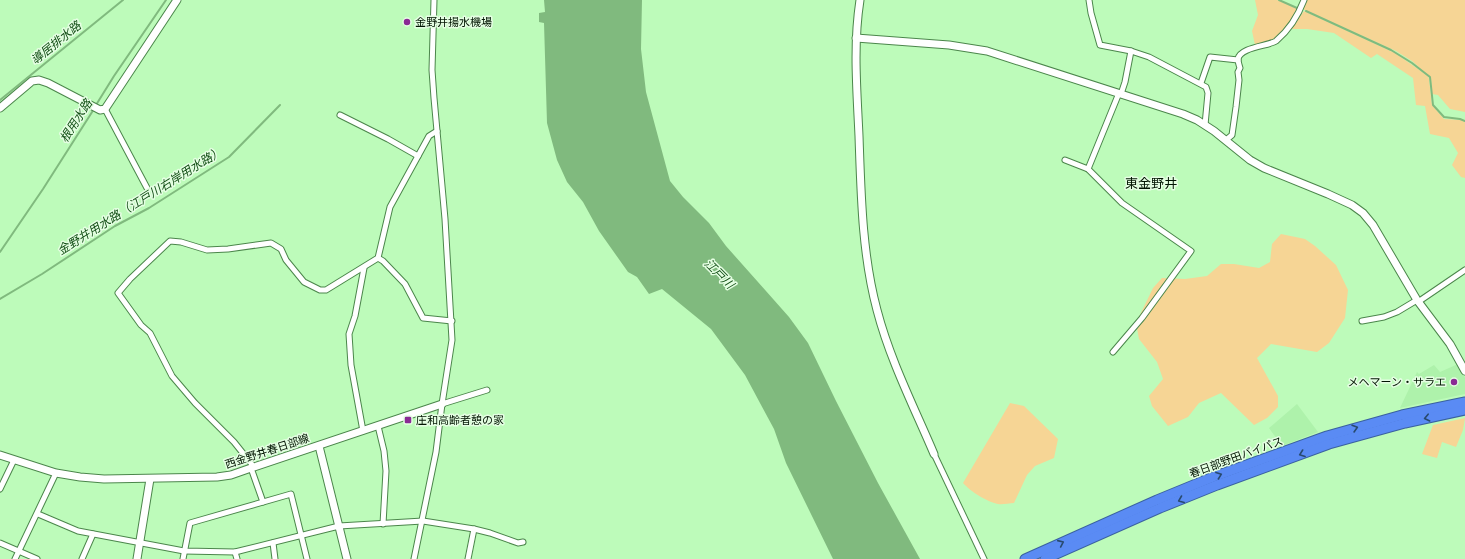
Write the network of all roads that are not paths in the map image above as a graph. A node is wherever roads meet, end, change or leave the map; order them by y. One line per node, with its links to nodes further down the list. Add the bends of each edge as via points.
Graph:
1 (177, 0): 12 (street)
2 (434, 0): 15 (street, via 432,70)
3 (860, 0): 6 (street)
4 (1088, 0): 7 (street, via 1100,45)
5 (1304, 0): 8 (street, via 1285,33 1274,42 1256,46 1239,56)
6 (856, 38): 10 (street, via 976,49); 36 (street, via 864,241 873,293 899,371)
7 (1131, 51): 9 (street, via 1164,63); 10 (street)
8 (1238, 60): 9 (street, via 1210,56); 16 (street, via 1240,68 1232,135)
9 (1201, 83): 14 (street, via 1208,92)
10 (1120, 94): 14 (street, via 1183,114); 19 (street)
11 (0, 108): 12 (street, via 32,81 39,80 100,110)
12 (105, 109): 20 (street)
13 (340, 115): 17 (street)
14 (1205, 125): 16 (street)
15 (437, 131): 17 (street, via 430,136); 25 (street)
16 (1226, 140): 24 (street, via 1264,168 1328,194 1363,213 1373,225)
17 (418, 156): 21 (street, via 390,207)
18 (1065, 160): 19 (street)
19 (1088, 169): 27 (street, via 1122,203 1191,251 1142,318)
20 (147, 188)
21 (378, 258): 22 (street); 25 (street, via 405,284 423,318)
22 (364, 268): 34 (street, via 356,316 349,334 351,365); 39 (street, via 326,290 320,290 304,282 286,260 281,249 271,243 207,250 170,241 118,293 141,325 150,333 172,376 234,442)
23 (1465, 270): 24 (street)
24 (1417, 301): 26 (street, via 1384,317); 28 (street, via 1450,344)
25 (452, 320): 31 (street, via 452,340)
26 (1362, 321)
27 (1113, 352)
28 (1465, 371)
29 (487, 390): 31 (street)
30 (1465, 402): 70 (highway, 春日部野田バイパス, one-way to 30, via 1156,500 1327,436 1402,415)
31 (442, 404): 33 (street, 西金野井春日部線); 45 (street)
32 (1465, 410): 71 (highway, 春日部野田バイパス, one-way to 71, via 1329,444 1160,508)
33 (378, 426): 34 (street, 西金野井春日部線); 46 (street, via 386,472)
34 (363, 431): 35 (street, 西金野井春日部線)
35 (320, 446): 39 (street, 西金野井春日部線); 47 (street)
36 (934, 454): 69 (street)
37 (0, 455): 38 (street, 西金野井春日部線)
38 (14, 460): 40 (street, 西金野井春日部線); 42 (street)
39 (253, 468): 41 (street, 西金野井春日部線, via 217,477); 43 (street)
40 (56, 473): 41 (street, 西金野井春日部線, via 104,479); 44 (street)
41 (150, 479): 53 (street)
42 (0, 489)
43 (263, 502): 50 (street, via 291,494); 55 (street, via 190,523)
44 (38, 514): 49 (street, via 78,531); 56 (street)
45 (423, 521): 46 (street); 48 (street); 67 (street)
46 (383, 524): 47 (street)
47 (339, 526): 50 (street); 66 (street)
48 (474, 529): 51 (street, via 518,543); 68 (street)
49 (93, 534): 53 (street); 60 (street)
50 (301, 535): 54 (street); 65 (street)
51 (523, 542)
52 (0, 543): 56 (street)
53 (140, 543): 55 (street); 61 (street)
54 (273, 543): 57 (street); 64 (street)
55 (184, 551): 57 (street); 62 (street)
56 (18, 552): 58 (street); 59 (street)
57 (235, 552): 63 (street)
58 (15, 559)
59 (37, 559)
60 (84, 559)
61 (136, 559)
62 (183, 559)
63 (237, 559)
64 (276, 559)
65 (307, 559)
66 (347, 559)
67 (414, 559)
68 (468, 559)
69 (984, 559)
70 (1025, 559)
71 (1045, 559)

